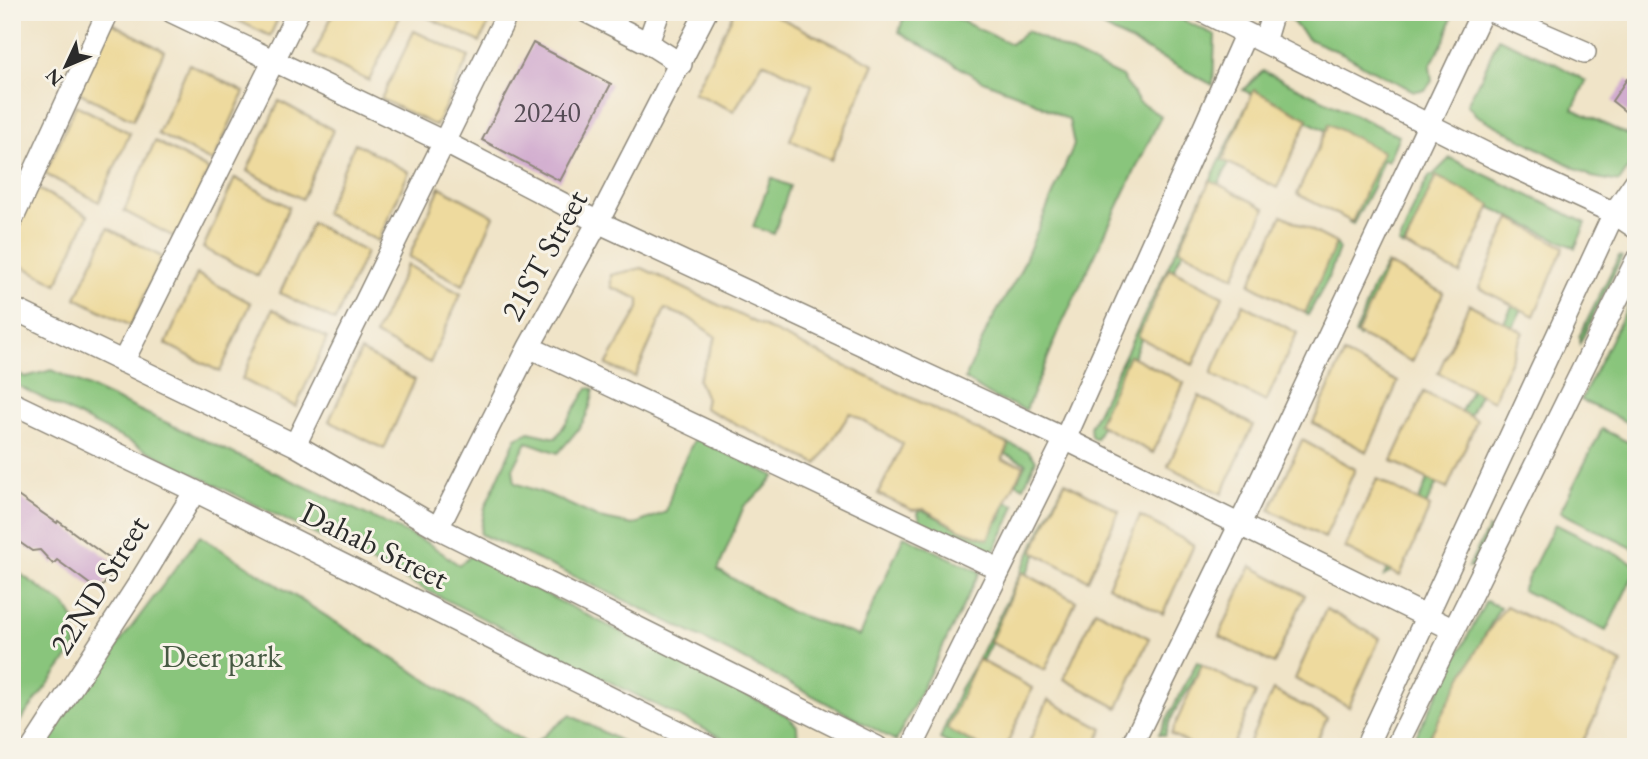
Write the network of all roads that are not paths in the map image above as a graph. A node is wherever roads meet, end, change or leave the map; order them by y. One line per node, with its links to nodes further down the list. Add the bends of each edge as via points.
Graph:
1 (108, 12): 22 (street)
2 (172, 12): 15 (street)
3 (298, 12): 15 (street)
4 (508, 12): 18 (street)
5 (587, 12): 13 (street)
6 (659, 12): 13 (street)
7 (706, 12): 16 (street, 21ST Street)
8 (1204, 12): 12 (street)
9 (1273, 12): 12 (street)
10 (1482, 12): 17 (street)
11 (1493, 12): 14 (street)
12 (1255, 38): 17 (street); 30 (street)
13 (648, 43): 16 (street)
14 (1585, 52)
15 (274, 61): 18 (street); 28 (street)
16 (681, 64): 23 (street, 21ST Street)
17 (1430, 125): 20 (street); 33 (street)
18 (444, 142): 23 (street); 31 (street)
19 (1636, 181): 20 (street)
20 (1614, 213): 21 (street); 24 (street); 36 (street)
21 (1636, 214)
22 (12, 220)
23 (598, 222): 27 (street, 21ST Street); 30 (street)
24 (1636, 228)
25 (1636, 261): 37 (street)
26 (12, 308): 28 (street)
27 (529, 346): 34 (street, 21ST Street); 35 (street)
28 (123, 362): 31 (street)
29 (12, 403): 32 (street, Dahab Street)
30 (1065, 439): 33 (street); 35 (street)
31 (295, 446): 34 (street)
32 (195, 491): 38 (street, 22ND Street); 39 (street, Dahab Street)
33 (1239, 526): 36 (street); 42 (street)
34 (438, 528): 40 (street)
35 (999, 569): 41 (street)
36 (1428, 618): 37 (street); 43 (street)
37 (1454, 630): 44 (street)
38 (33, 747)
39 (709, 747)
40 (877, 747)
41 (912, 747)
42 (1131, 747)
43 (1366, 747)
44 (1396, 747)

